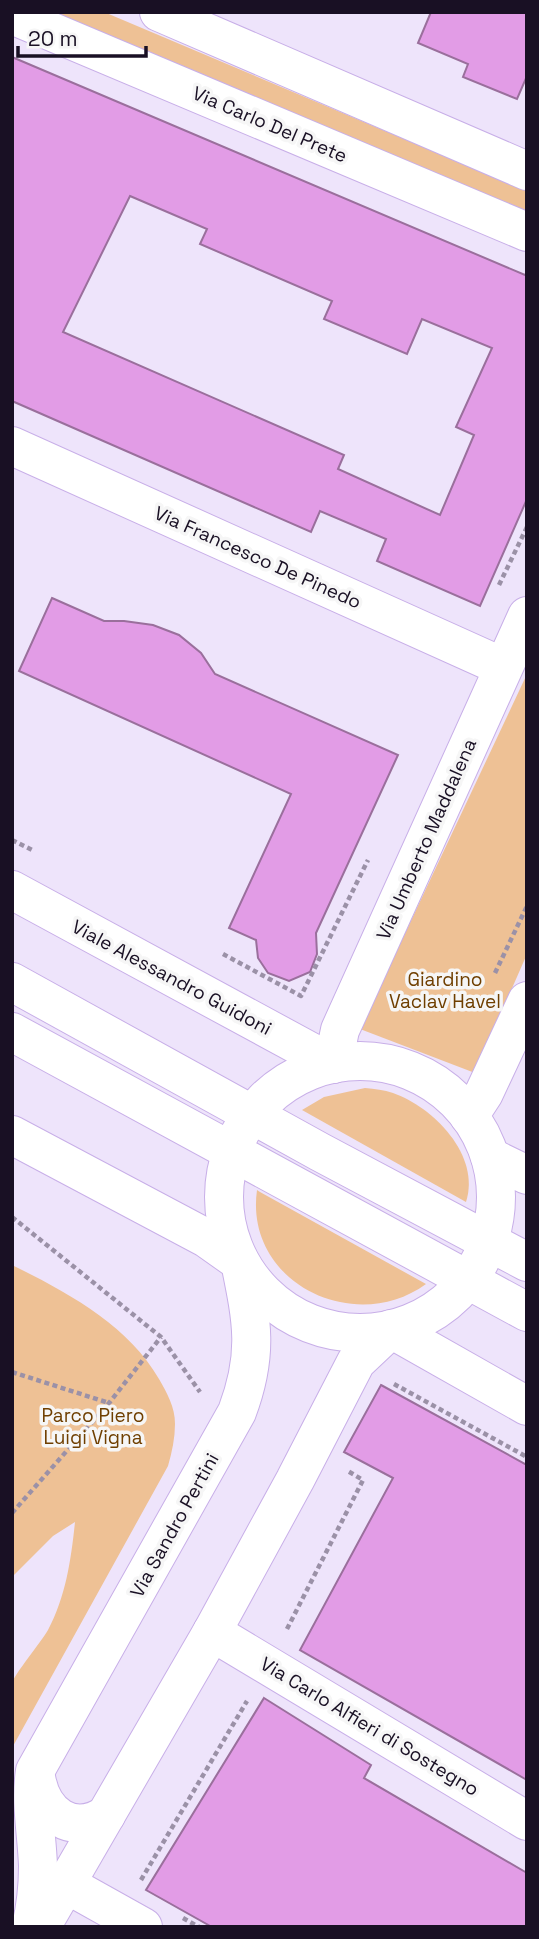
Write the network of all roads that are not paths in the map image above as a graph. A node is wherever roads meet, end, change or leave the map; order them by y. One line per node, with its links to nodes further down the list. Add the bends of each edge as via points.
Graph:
1 (159, 12): 3 (street)
2 (12, 15): 4 (street, Via Carlo Del Prete)
3 (527, 171)
4 (527, 232)
5 (12, 446): 7 (street, Via Francesco De Pinedo)
6 (527, 616): 7 (street, Via Umberto Maddalena)
7 (503, 667): 12 (street, Via Umberto Maddalena, via 340,1030)
8 (12, 890): 12 (street, Viale Alessandro Guidoni)
9 (12, 982): 13 (street)
10 (527, 1001): 14 (street)
11 (12, 1032): 16 (street)
12 (333, 1064): 13 (street, via 297,1076); 14 (street, via 362,1061 404,1068 442,1088)
13 (252, 1113): 16 (street); 19 (street)
14 (469, 1116): 17 (street)
15 (12, 1135): 20 (street, via 206,1238)
16 (232, 1151): 20 (street, via 223,1192 225,1216); 22 (street)
17 (490, 1157): 18 (street); 19 (street, via 496,1201)
18 (527, 1175)
19 (491, 1241): 21 (street); 22 (street)
20 (240, 1262): 24 (street, via 261,1291 301,1319 347,1332); 27 (street, Via Sandro Pertini, via 253,1327 248,1383 237,1412)
21 (527, 1262)
22 (468, 1279): 23 (street); 24 (street, via 433,1311)
23 (527, 1312)
24 (391, 1329): 25 (street); 26 (street, via 356,1362)
25 (527, 1406)
26 (212, 1632): 28 (street); 29 (street, Via Carlo Alfieri di Sostegno)
27 (35, 1771): 28 (street, via 44,1804 60,1818 80,1823); 31 (street, Via Sandro Pertini, via 32,1789 38,1865)
28 (106, 1815): 30 (street)
29 (527, 1821)
30 (66, 1884): 32 (street); 33 (street)
31 (31, 1927)
32 (41, 1927)
33 (143, 1927)

